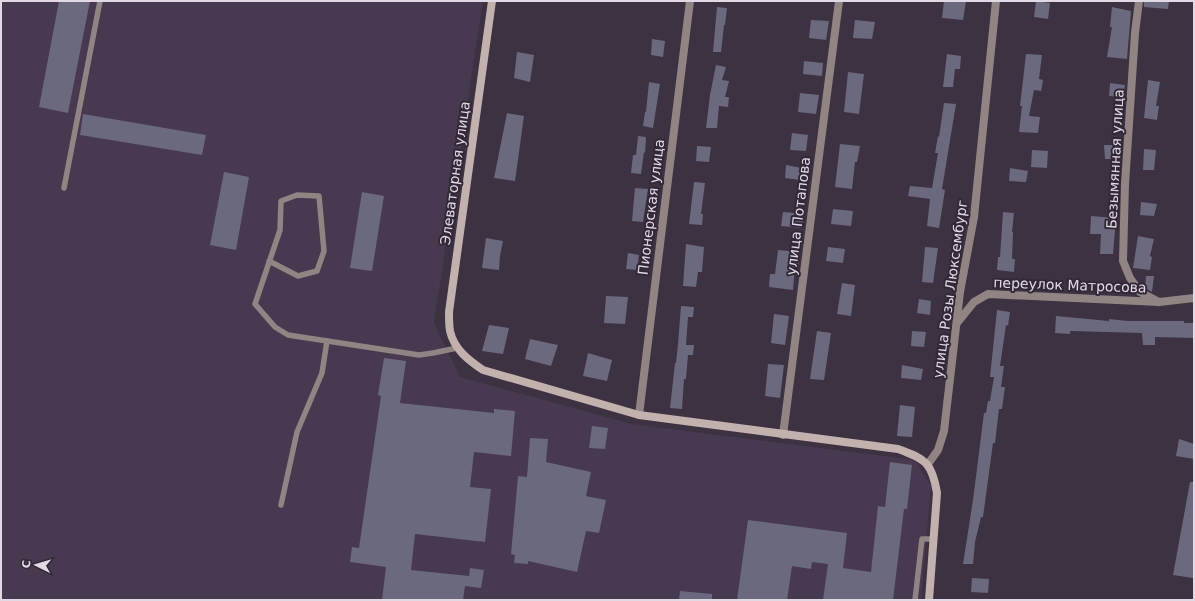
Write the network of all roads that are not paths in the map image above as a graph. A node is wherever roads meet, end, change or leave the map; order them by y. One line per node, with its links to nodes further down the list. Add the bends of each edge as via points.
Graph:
1 (100, 1): 7 (lane)
2 (492, 1): 13 (main road, Элеваторная улица, via 449,312 450,332)
3 (690, 1): 14 (street, Пионерская улица)
4 (839, 1): 15 (street, улица Потапова)
5 (996, 1): 11 (street, улица Розы Люксембург, via 974,217)
6 (1139, 1): 10 (street, Безымянная улица, via 1125,184 1123,261 1130,278 1140,292)
7 (64, 188)
8 (269, 261): 8 (lane, via 280,230 281,201 297,195 319,196 324,251 317,271 298,276); 12 (lane, via 255,304 275,327 288,334)
9 (1194, 298): 10 (street, переулок Матросова)
10 (1159, 302): 11 (street, переулок Матросова, via 988,294 974,302)
11 (956, 323): 16 (street, улица Розы Люксембург, via 944,431 938,450)
12 (327, 340): 13 (lane, via 419,355); 17 (lane, via 322,373 297,432)
13 (457, 348): 14 (main road, via 483,370)
14 (639, 415): 15 (main road)
15 (783, 435): 16 (main road, via 898,449 915,455)
16 (928, 464): 18 (main road, via 937,493)
17 (281, 505)
18 (934, 539): 19 (lane, via 922,539); 20 (main road)
19 (915, 600)
20 (928, 600)

